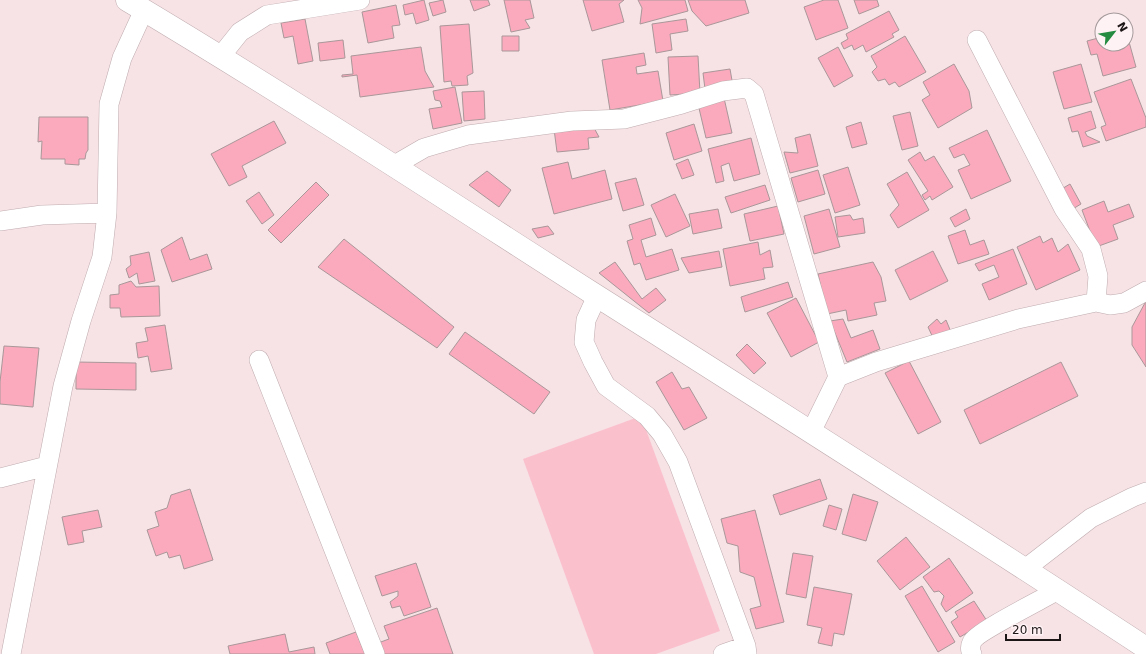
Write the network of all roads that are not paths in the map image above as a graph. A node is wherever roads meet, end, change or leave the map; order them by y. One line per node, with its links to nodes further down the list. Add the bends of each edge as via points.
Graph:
1 (360, 0): 4 (street, via 267,15 240,32)
2 (135, 5): 4 (main road); 6 (street, via 109,104)
3 (977, 40): 10 (street, via 1064,209 1091,249 1098,276)
4 (220, 57): 5 (main road)
5 (393, 166): 9 (main road); 12 (street, via 424,148 468,135 572,121 624,119 723,91 747,88 754,94)
6 (107, 213): 7 (street, via 42,215); 14 (street, via 102,257 80,321 63,386)
7 (0, 221)
8 (1146, 291): 10 (street, via 1124,303 1110,306)
9 (597, 296): 13 (main road); 20 (street, via 586,320 584,342 606,386 647,416 662,434 678,462)
10 (1096, 302): 12 (street, via 1018,319 876,362)
11 (259, 360): 22 (street)
12 (838, 377): 13 (street)
13 (811, 432): 17 (main road)
14 (47, 466): 15 (street); 21 (street)
15 (0, 478)
16 (1146, 492): 17 (street, via 1091,518)
17 (1026, 569): 18 (main road)
18 (1058, 590): 19 (main road); 24 (street, via 978,636 972,641)
19 (1146, 648)
20 (747, 650): 23 (street)
21 (11, 654)
22 (375, 654)
23 (723, 654)
24 (972, 654)

